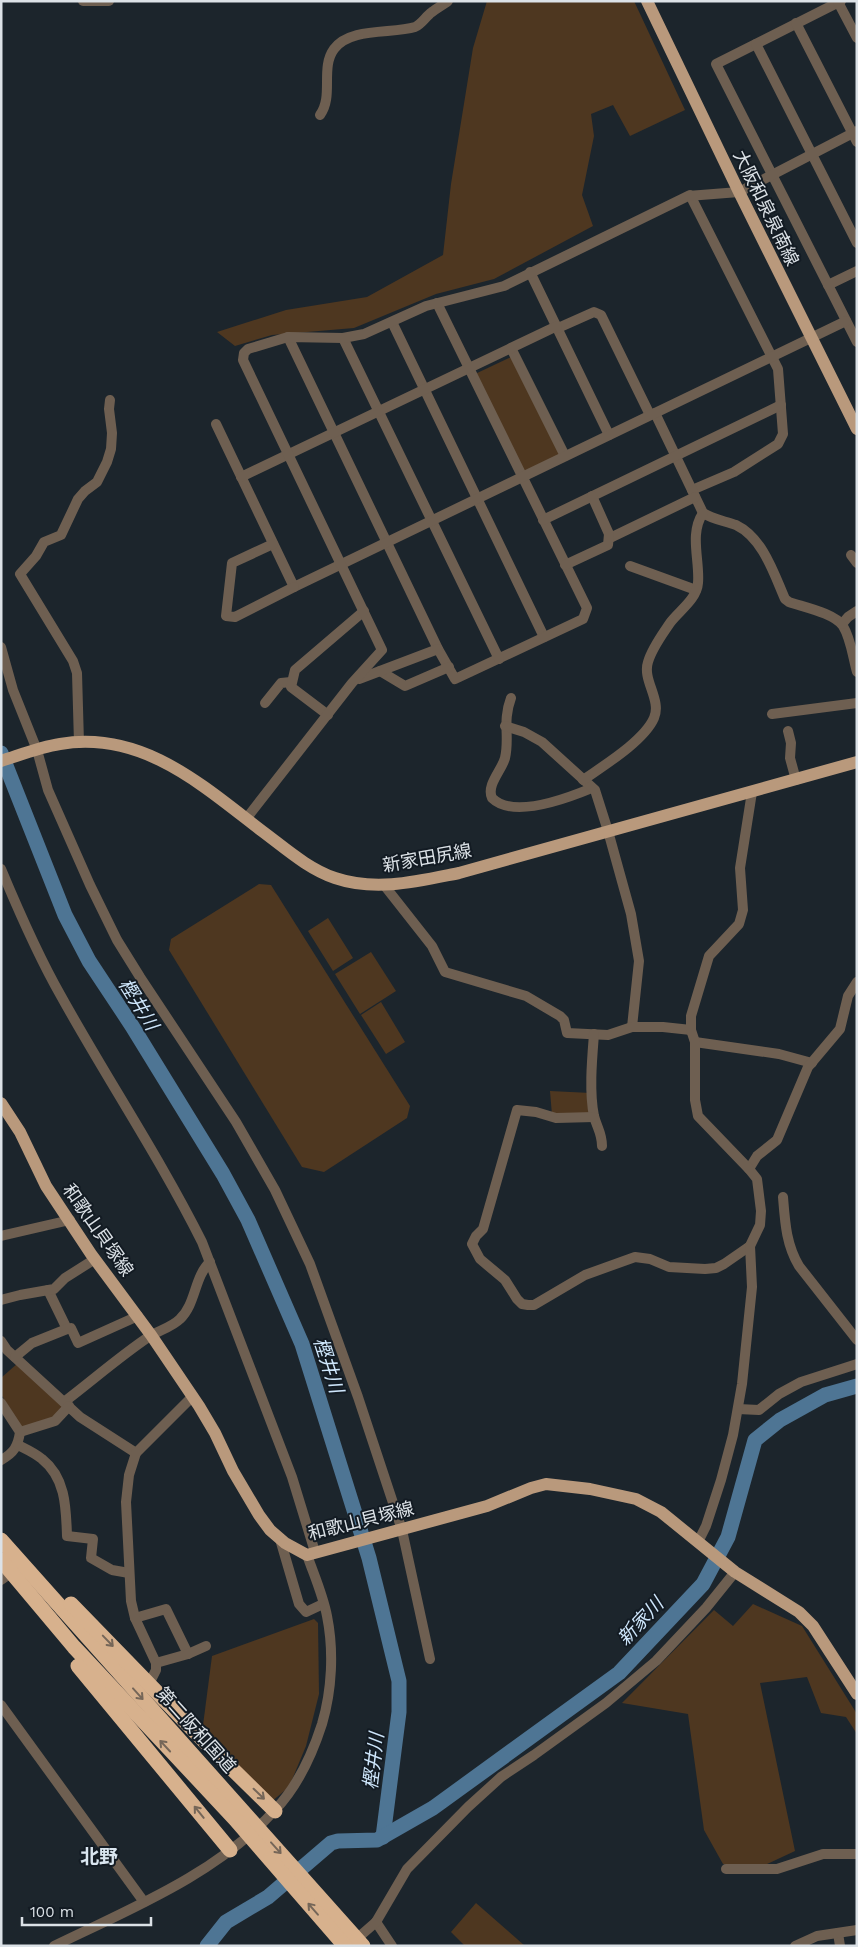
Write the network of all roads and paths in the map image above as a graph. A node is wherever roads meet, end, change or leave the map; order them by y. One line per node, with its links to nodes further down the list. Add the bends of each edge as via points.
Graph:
1 (83, 1): 2 (street)
2 (110, 1)
3 (448, 1): 9 (street, via 418,26 342,40 335,47 328,64 326,98)
4 (647, 1): 13 (main road, 大阪和泉泉南線)
5 (839, 2): 6 (street); 7 (street)
6 (796, 23): 8 (street); 10 (street)
7 (857, 38)
8 (756, 44): 11 (street); 12 (street, via 716,64)
9 (320, 116)
10 (855, 135): 11 (street)
11 (812, 154): 12 (street); 15 (street)
12 (772, 175): 13 (street); 18 (street)
13 (738, 192): 14 (street); 24 (main road, 大阪和泉泉南線)
14 (690, 196): 17 (street); 28 (street)
15 (857, 243)
16 (857, 271): 18 (street)
17 (530, 272): 19 (street, via 495,288); 22 (street)
18 (828, 286): 20 (street)
19 (437, 303): 21 (street); 29 (street)
20 (846, 321): 24 (street); 26 (street)
21 (392, 322): 25 (street, via 364,334); 30 (street)
22 (557, 327): 27 (street); 34 (street, via 594,312 601,315); 38 (street)
23 (288, 337): 25 (street); 37 (street); 39 (street, via 248,349 243,360)
24 (810, 337): 28 (street); 36 (main road, 大阪和泉泉南線)
25 (344, 338): 33 (street)
26 (857, 342)
27 (511, 348): 29 (street); 40 (street)
28 (771, 356): 32 (street, via 778,369); 34 (street)
29 (469, 368): 30 (street); 43 (street)
30 (424, 389): 33 (street); 46 (street)
31 (110, 400): 79 (street, via 111,449 97,482 78,498 61,535 44,542 20,574 73,661 77,673)
32 (781, 405): 41 (street); 44 (street, via 782,434 778,444)
33 (380, 410): 37 (street); 48 (street)
34 (652, 414): 38 (street); 41 (street)
35 (216, 424): 42 (street)
36 (857, 429)
37 (334, 432): 39 (street); 51 (street)
38 (610, 435): 40 (street)
39 (289, 455): 42 (street); 53 (street)
40 (565, 456): 43 (street)
41 (675, 456): 44 (street); 45 (street)
42 (241, 477): 52 (street)
43 (522, 478): 46 (street); 49 (street)
44 (693, 493): 47 (street); 50 (street)
45 (592, 496): 49 (street); 50 (street)
46 (477, 499): 48 (street); 61 (street)
47 (703, 513): 57 (street, via 697,525); 60 (street, via 748,533 770,562 785,599)
48 (432, 520): 51 (street); 65 (street)
49 (543, 520): 54 (street)
50 (610, 538): 54 (street, via 608,545)
51 (388, 542): 53 (street); 63 (street)
52 (273, 544): 56 (street); 56 (street, via 232,563 226,616 235,617)
53 (341, 565): 56 (street); 58 (street)
54 (565, 565): 61 (street, via 587,608 583,619)
55 (630, 566): 57 (street)
56 (294, 587)
57 (696, 590): 83 (street, via 654,647 647,664 655,701 654,718 644,732 618,755)
58 (364, 611): 64 (street); 71 (street, via 295,670)
59 (857, 611): 60 (street)
60 (842, 624): 69 (street)
61 (544, 637): 65 (street)
62 (1, 647): 80 (street)
63 (438, 649): 66 (street); 67 (street)
64 (382, 650): 66 (street); 70 (street)
65 (499, 659): 67 (street, via 455,679)
66 (392, 666): 68 (street)
67 (448, 667): 68 (street, via 405,686)
68 (380, 671): 70 (street)
69 (857, 672)
70 (355, 680): 75 (street)
71 (291, 682): 73 (street, via 280,684); 75 (street, via 291,687)
72 (511, 698): 77 (street)
73 (265, 703)
74 (857, 703): 76 (street)
75 (328, 714): 87 (street)
76 (772, 714)
77 (505, 726): 83 (street, via 542,742); 85 (street, via 505,759 490,789 496,802 503,805 539,805)
78 (788, 731): 84 (street)
79 (79, 743): 80 (main road, 新家田尻線); 87 (main road, 新家田尻線, via 106,743 158,758 187,775)
80 (36, 750): 81 (main road, 新家田尻線); 124 (street, via 48,790 118,940 236,1122 275,1190 310,1264 358,1397)
81 (1, 761)
82 (857, 762): 84 (main road, 新家田尻線)
83 (583, 780): 85 (street)
84 (796, 780): 86 (main road, 新家田尻線)
85 (592, 788): 88 (street)
86 (752, 792): 88 (main road, 新家田尻線); 93 (street, via 740,868 743,910 739,924 709,956 691,1016)
87 (246, 819): 90 (main road, 新家田尻線, via 319,872 351,882)
88 (608, 831): 90 (main road, 新家田尻線, via 459,873); 92 (street, via 631,914 639,961)
89 (1, 870): 106 (street, via 60,996 184,1206)
90 (384, 885): 94 (street, via 432,946 445,972 526,996 560,1016 567,1033)
91 (857, 982): 96 (street, via 848,996 840,1029)
92 (632, 1027): 93 (street); 94 (street, via 615,1034)
93 (691, 1030): 95 (street)
94 (594, 1034): 98 (street)
95 (695, 1042): 96 (street, via 779,1054); 100 (street, via 698,1116)
96 (812, 1063): 100 (street, via 777,1140 757,1156)
97 (1, 1103): 102 (main road, 和歌山貝塚線, via 20,1132 46,1186)
98 (594, 1117): 99 (street, via 602,1134); 104 (street, via 556,1118 517,1110 483,1229 472,1244 480,1259 505,1280 522,1304 534,1305 585,1275 635,1257 669,1267 716,1268)
99 (602, 1146)
100 (750, 1168): 104 (street, via 757,1179 761,1211 760,1225)
101 (783, 1197): 112 (street, via 791,1254)
102 (70, 1220): 103 (street); 105 (main road, 和歌山貝塚線)
103 (1, 1236)
104 (750, 1246): 119 (street, via 749,1330)
105 (95, 1259): 107 (street); 109 (main road, 和歌山貝塚線)
106 (210, 1262): 111 (street, via 181,1318); 127 (street, via 292,1477)
107 (48, 1290): 108 (street); 110 (street)
108 (1, 1300)
109 (138, 1316): 110 (street, via 78,1343 71,1328); 111 (main road, 和歌山貝塚線)
110 (66, 1330): 114 (street, via 32,1343)
111 (151, 1335): 116 (main road, 和歌山貝塚線); 118 (street)
112 (857, 1340)
113 (1, 1342): 114 (street)
114 (15, 1357): 118 (street)
115 (857, 1364): 119 (street, via 801,1382 759,1410)
116 (192, 1397): 122 (street); 125 (main road, 和歌山貝塚線, via 248,1496 270,1530)
117 (1, 1403): 120 (street)
118 (67, 1404): 120 (street, via 55,1421); 122 (street, via 80,1417)
119 (738, 1409): 126 (street, via 721,1480)
120 (20, 1432): 121 (street)
121 (18, 1445): 123 (street, via 10,1456); 130 (street, via 42,1458 60,1482 68,1536 93,1539 91,1558 112,1570)
122 (136, 1453): 130 (street, via 126,1502)
123 (1, 1460)
124 (399, 1530): 126 (main road, 和歌山貝塚線, via 487,1506 546,1484 636,1499 661,1512); 127 (main road, 和歌山貝塚線); 135 (street)
125 (280, 1539): 127 (main road, 和歌山貝塚線); 131 (street, via 299,1604 306,1612)
126 (700, 1544): 129 (main road, 和歌山貝塚線)
127 (311, 1553): 131 (street)
128 (5, 1562): 137 (highway, one-way to 137, via 33,1565); 141 (highway, 第二阪和国道, via 74,1647); 142 (highway, one-way to 128, via 177,1778 16,1590)
129 (732, 1569): 138 (main road, 和歌山貝塚線, via 785,1602 813,1626); 146 (street, via 706,1608 656,1661 606,1703 500,1777 468,1807 407,1869)
130 (129, 1573): 132 (street)
131 (324, 1604): 140 (street, via 331,1663 326,1711 311,1754 294,1787)
132 (135, 1618): 134 (street, via 166,1609); 136 (street)
133 (206, 1646): 134 (street)
134 (188, 1654): 136 (street)
135 (430, 1659)
136 (156, 1664): 137 (street)
137 (149, 1684): 140 (highway, one-way to 140, via 160,1702 206,1752)
138 (857, 1694)
139 (1, 1705): 145 (street)
140 (275, 1811): 142 (street)
141 (239, 1815): 149 (highway, 第二阪和国道, one-way to 149); 151 (highway, 第二阪和国道, one-way to 141)
142 (230, 1850): 145 (street, via 175,1887)
143 (857, 1854): 144 (street, via 823,1854 777,1869)
144 (726, 1869)
145 (144, 1902): 150 (street)
146 (376, 1922): 149 (street); 152 (street)
147 (857, 1930): 148 (street)
148 (838, 1933): 153 (street, via 817,1936); 154 (street)
149 (358, 1945)
150 (54, 1946)
151 (345, 1946)
152 (392, 1946)
153 (794, 1946)
154 (840, 1946)

